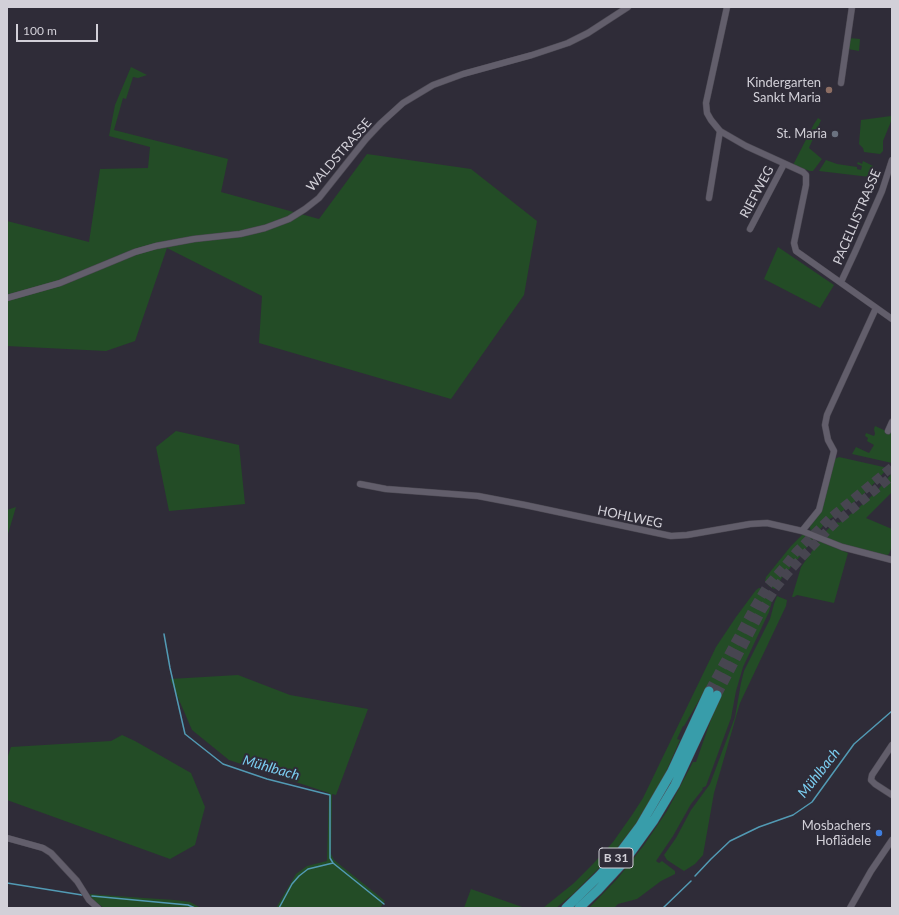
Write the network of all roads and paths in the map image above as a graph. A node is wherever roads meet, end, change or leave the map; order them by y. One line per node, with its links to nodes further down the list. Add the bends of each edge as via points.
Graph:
1 (628, 7): 12 (street, WALDSTRASSE, via 568,43 463,74 433,85 418,94 381,123 318,198 289,219 240,234 194,238 156,246 60,283)
2 (727, 7): 5 (street, via 707,97 707,113)
3 (852, 7): 4 (street)
4 (841, 82)
5 (720, 131): 7 (street); 9 (street)
6 (892, 160): 8 (street, PACELLISTRASSE)
7 (784, 164): 10 (street, RIEFWEG); 11 (street, via 806,175 794,243 796,251)
8 (889, 178): 11 (street, PACELLISTRASSE)
9 (709, 198)
10 (750, 229)
11 (841, 282): 13 (street)
12 (7, 298)
13 (876, 308): 14 (street); 18 (street, via 827,415 825,426 834,452 819,510)
14 (892, 318)
15 (892, 422): 16 (street)
16 (888, 431)
17 (360, 484): 18 (street, HOHLWEG, via 386,489 478,496 671,536 760,523)
18 (802, 531): 19 (street, HOHLWEG, via 842,547)
19 (892, 560)
20 (892, 745): 21 (street, via 872,775 872,780)
21 (892, 795)
22 (7, 838): 24 (street, via 43,848 51,853)
23 (892, 840): 27 (street)
24 (98, 908)
25 (566, 908): 26 (highway, B 31, via 609,866 640,826 713,693 675,785 654,820 623,863)
26 (579, 908)
27 (850, 908)

